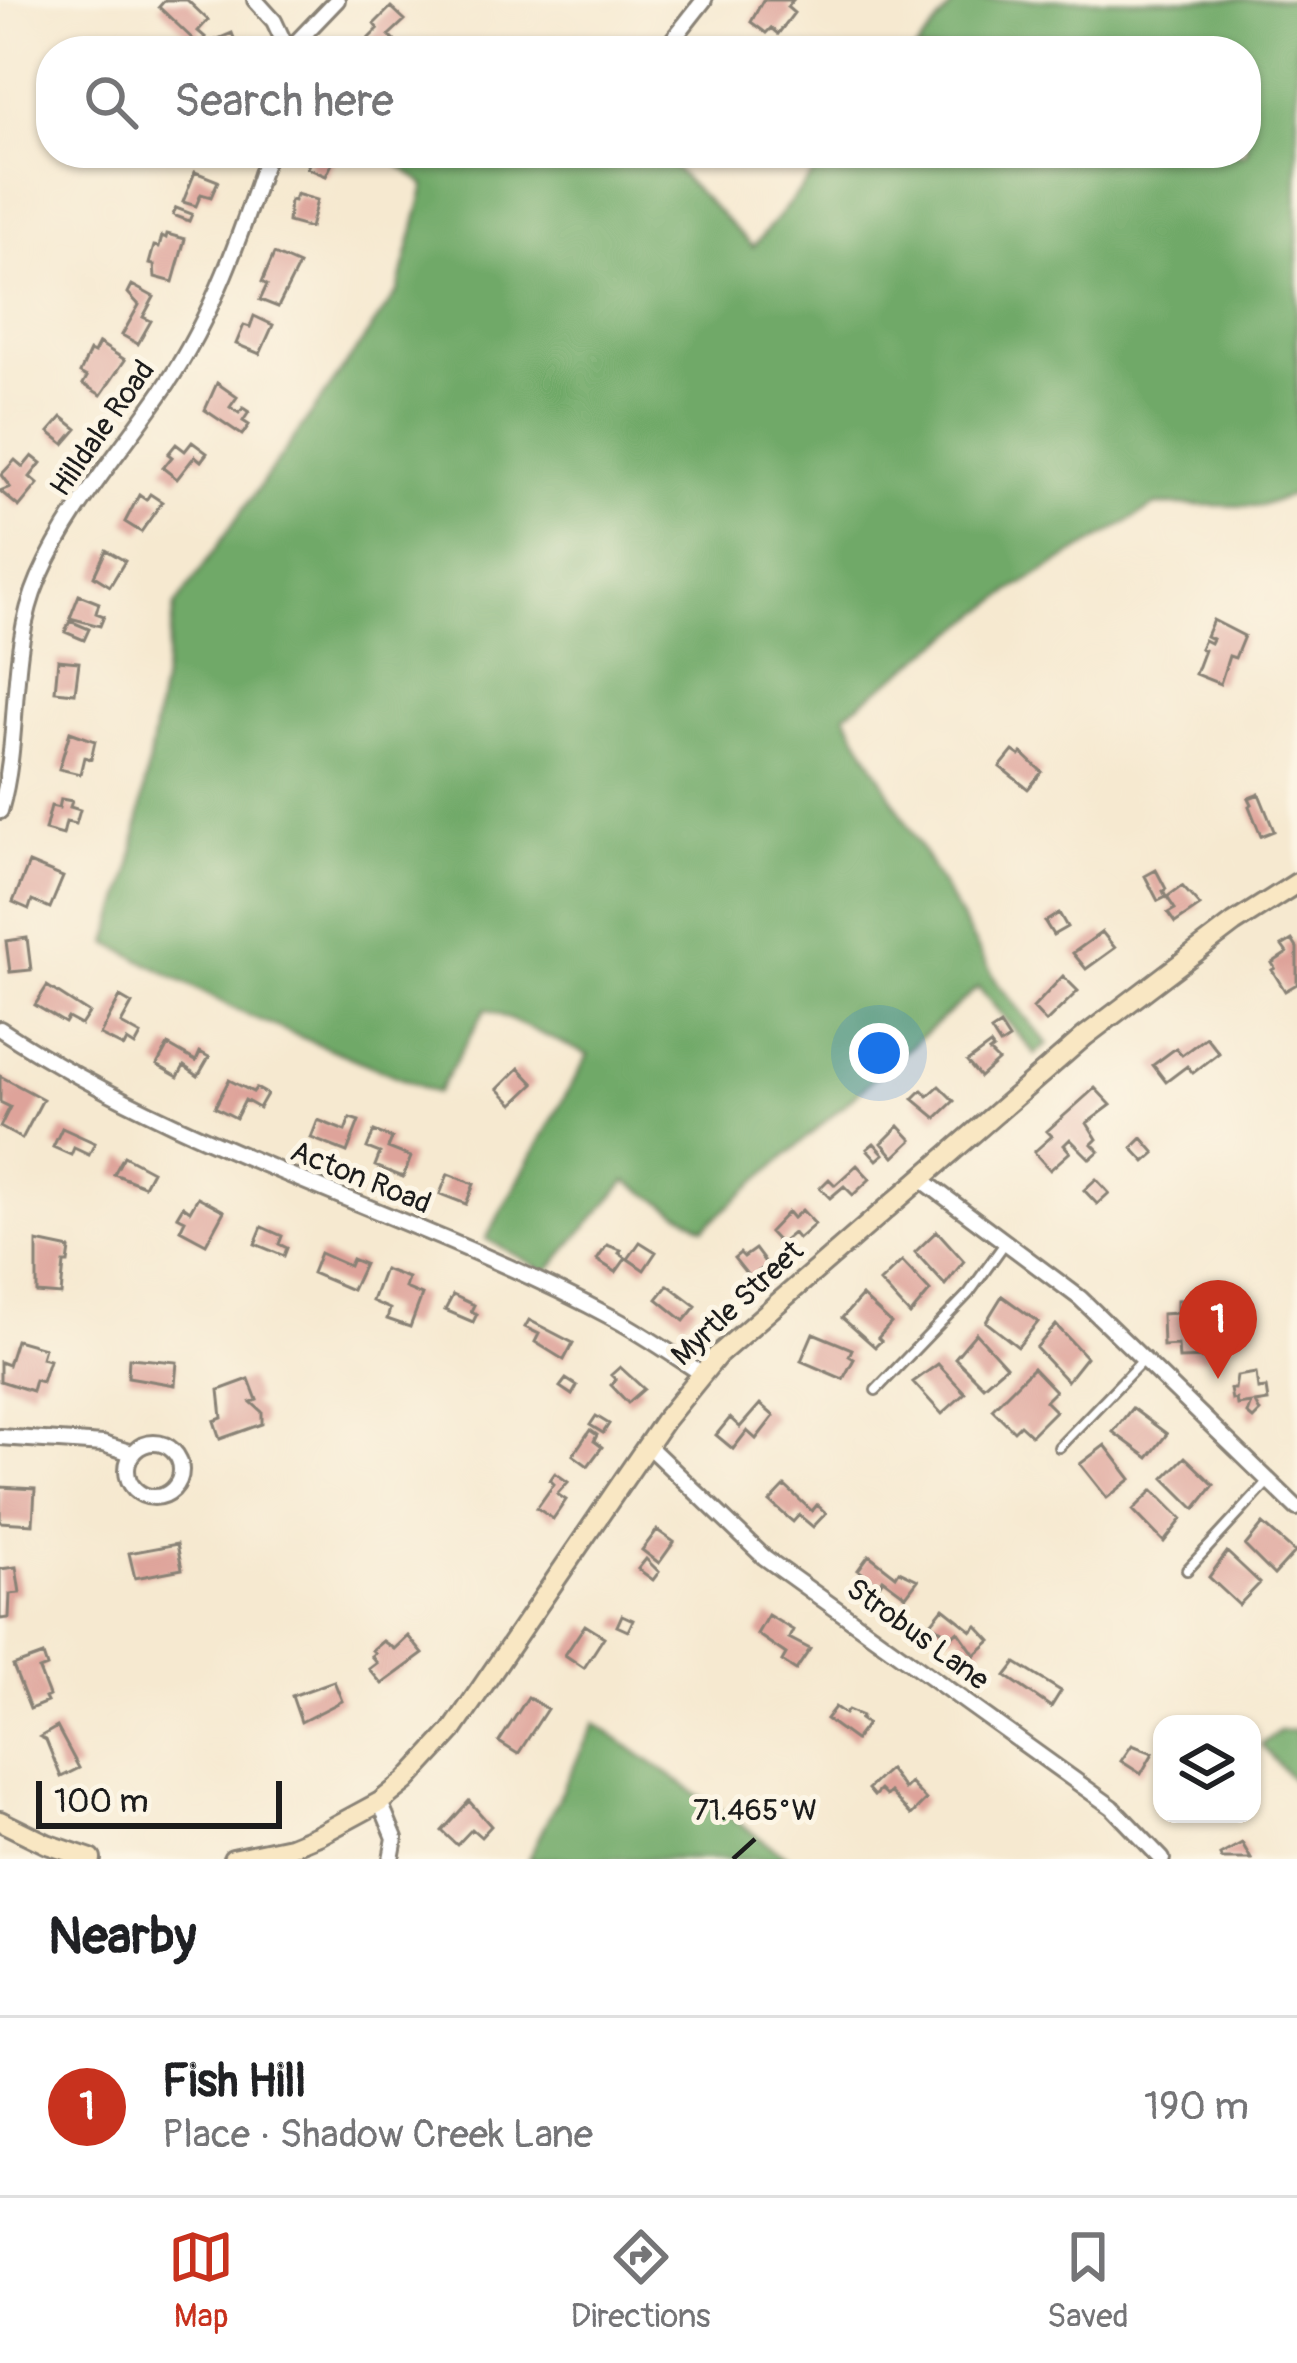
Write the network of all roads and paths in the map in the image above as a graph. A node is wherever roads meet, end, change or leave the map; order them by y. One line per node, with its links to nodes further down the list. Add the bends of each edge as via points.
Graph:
1 (255, 0): 4 (street)
2 (337, 0): 5 (street)
3 (704, 0): 6 (street)
4 (281, 36)
5 (302, 36)
6 (676, 36)
7 (263, 168): 8 (street, Hilldale Road, via 194,340 40,575 20,645)
8 (0, 811)
9 (1297, 883): 11 (street, Myrtle Street, via 1085,1036)
10 (0, 1029): 14 (street, Acton Road, via 230,1152 505,1265)
11 (921, 1179): 12 (street); 14 (street, Myrtle Street)
12 (1006, 1242): 13 (street); 15 (lane, via 969,1293)
13 (1143, 1360): 18 (lane); 20 (street)
14 (701, 1373): 17 (street, Myrtle Street)
15 (875, 1390)
16 (0, 1437): 19 (street)
17 (648, 1446): 23 (street, Myrtle Street, via 452,1731); 28 (street, Strobus Lane, via 764,1557 1112,1807)
18 (1059, 1447)
19 (132, 1453): 19 (street, via 127,1472 134,1489 161,1497 176,1486 182,1468 174,1451 148,1443)
20 (1268, 1482): 21 (street); 22 (lane)
21 (1297, 1508)
22 (1187, 1570)
23 (380, 1802): 26 (street, Myrtle Street, via 304,1841); 27 (street, via 395,1838)
24 (0, 1821): 25 (street)
25 (91, 1859)
26 (232, 1859)
27 (392, 1859)
28 (1162, 1859)

